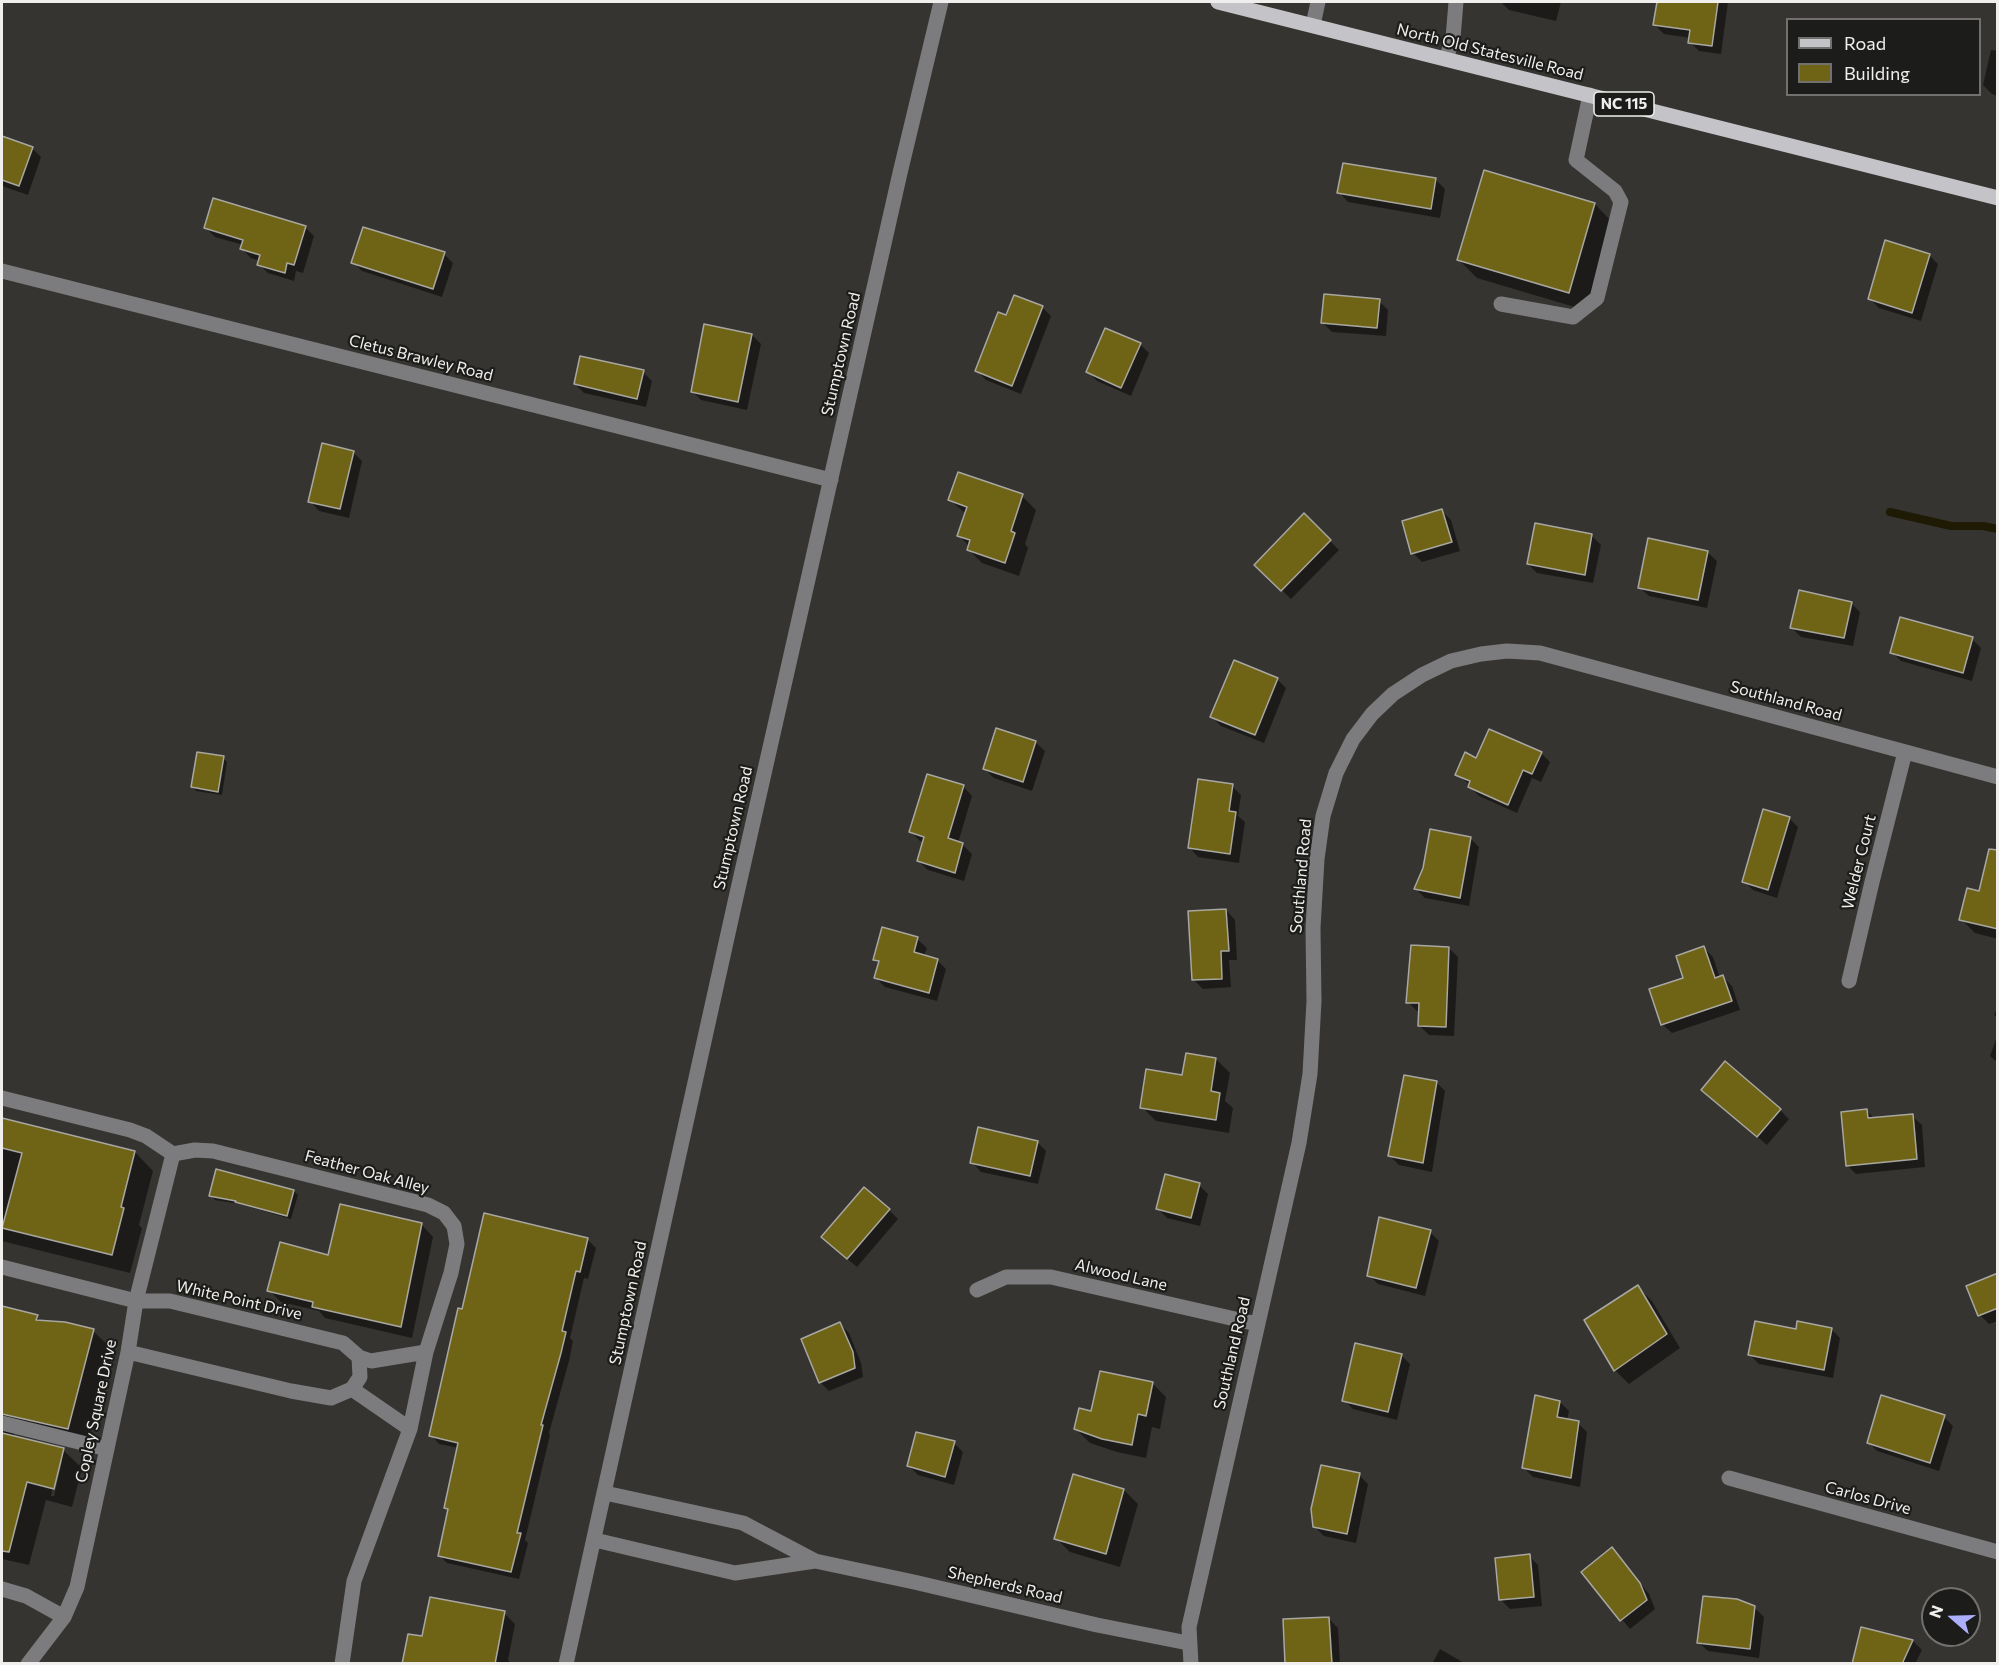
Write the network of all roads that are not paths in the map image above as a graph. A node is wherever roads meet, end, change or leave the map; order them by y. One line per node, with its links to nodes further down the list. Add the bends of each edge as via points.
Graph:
1 (941, 2): 11 (street, Stumptown Road)
2 (1218, 2): 5 (main road, North Old Statesville Road / NC 115)
3 (1318, 2): 5 (street)
4 (1456, 2): 6 (street, via 1453,38)
5 (1313, 26): 6 (main road, North Old Statesville Road / NC 115)
6 (1446, 60): 7 (main road, North Old Statesville Road / NC 115)
7 (1590, 95): 8 (main road, North Old Statesville Road / NC 115); 10 (street, via 1576,160 1615,191 1621,202 1597,298 1573,317)
8 (1998, 198)
9 (2, 271): 11 (street, Cletus Brawley Road)
10 (1501, 304)
11 (831, 480): 29 (street, Stumptown Road)
12 (1905, 752): 13 (street, Southland Road); 14 (street, Welder Court); 20 (street, Southland Road, via 1540,653 1507,651 1451,662 1393,694 1353,739 1336,772 1323,816 1313,928 1311,1074)
13 (1998, 777)
14 (1849, 981)
15 (2, 1098): 16 (street, via 130,1130)
16 (173, 1154): 19 (street, Copley Square Drive); 22 (street, Feather Oak Alley, via 213,1151 428,1205 444,1213 454,1226 457,1244 452,1273)
17 (2, 1267): 19 (street, White Point Drive)
18 (977, 1290): 20 (street, Alwood Lane, via 1006,1276 1051,1277)
19 (136, 1301): 21 (street, Copley Square Drive); 23 (street, White Point Drive, via 170,1301 343,1342)
20 (1257, 1324): 35 (street, Southland Road)
21 (128, 1352): 24 (street, via 331,1398); 27 (street, Copley Square Drive)
22 (426, 1352): 23 (street, via 371,1361); 26 (street, Feather Oak Alley)
23 (359, 1357): 24 (street, via 360,1377)
24 (352, 1389): 26 (street)
25 (2, 1423): 27 (street)
26 (410, 1430): 37 (street, Feather Oak Alley, via 354,1581)
27 (106, 1449): 34 (street, Copley Square Drive, via 77,1587)
28 (1729, 1478): 31 (street, Carlos Drive)
29 (605, 1493): 30 (street, Stumptown Road); 32 (street, Shepherds Road, via 743,1523)
30 (595, 1540): 32 (street, Shepherds Road, via 735,1573); 38 (street, Stumptown Road)
31 (1998, 1552)
32 (815, 1561): 35 (street, Shepherds Road)
33 (2, 1589): 34 (street, via 26,1596)
34 (64, 1617): 36 (street, Copley Square Drive)
35 (1188, 1642): 39 (street, Southland Road)
36 (28, 1664)
37 (342, 1664)
38 (566, 1664)
39 (1191, 1664)

